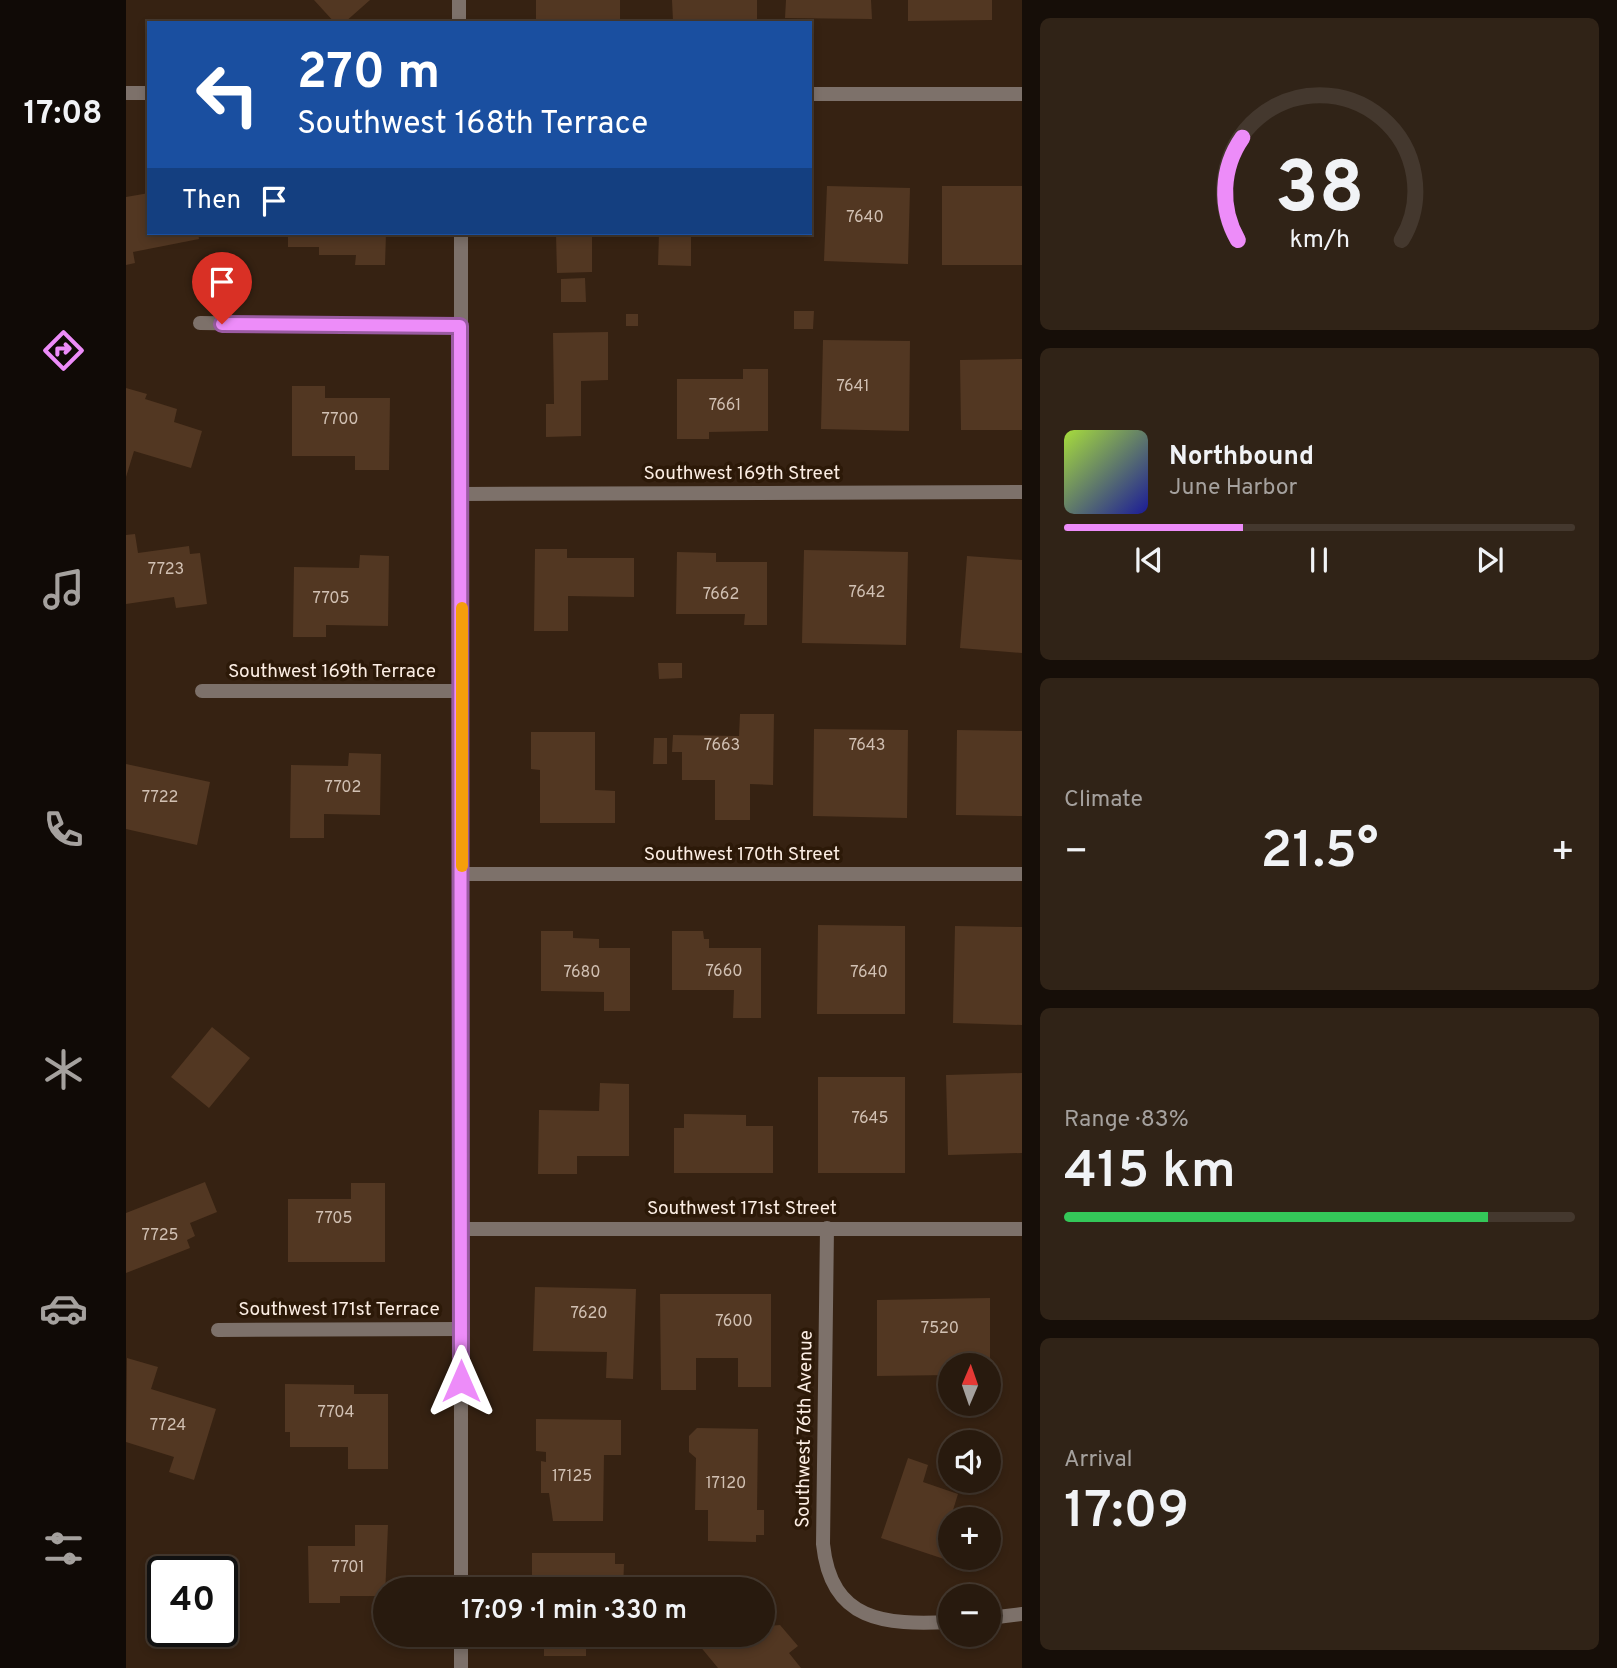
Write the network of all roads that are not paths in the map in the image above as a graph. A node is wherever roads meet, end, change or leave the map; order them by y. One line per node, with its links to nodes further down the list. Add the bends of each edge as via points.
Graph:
1 (459, 0): 2 (street)
2 (459, 21)
3 (126, 93): 4 (street)
4 (147, 93)
5 (812, 94): 6 (street)
6 (1022, 94)
7 (461, 235): 9 (street)
8 (200, 323): 9 (street)
9 (460, 326): 11 (street)
10 (1022, 492): 11 (street, Southwest 169th Street)
11 (462, 494): 13 (street)
12 (202, 691): 13 (street, Southwest 169th Terrace)
13 (462, 691): 14 (street)
14 (461, 874): 15 (street, Southwest 170th Street); 18 (street)
15 (1022, 874)
16 (827, 1228): 17 (street, Southwest 171st Street); 18 (street, Southwest 171st Street); 24 (street, Southwest 76th Avenue, via 825,1563 838,1595 864,1614)
17 (1022, 1228)
18 (462, 1229): 19 (street)
19 (461, 1329): 20 (street, Southwest 171st Terrace); 21 (street)
20 (218, 1330)
21 (461, 1577)
22 (1022, 1614): 23 (street)
23 (1001, 1617)
24 (938, 1622)
25 (461, 1647): 26 (street)
26 (461, 1668)

